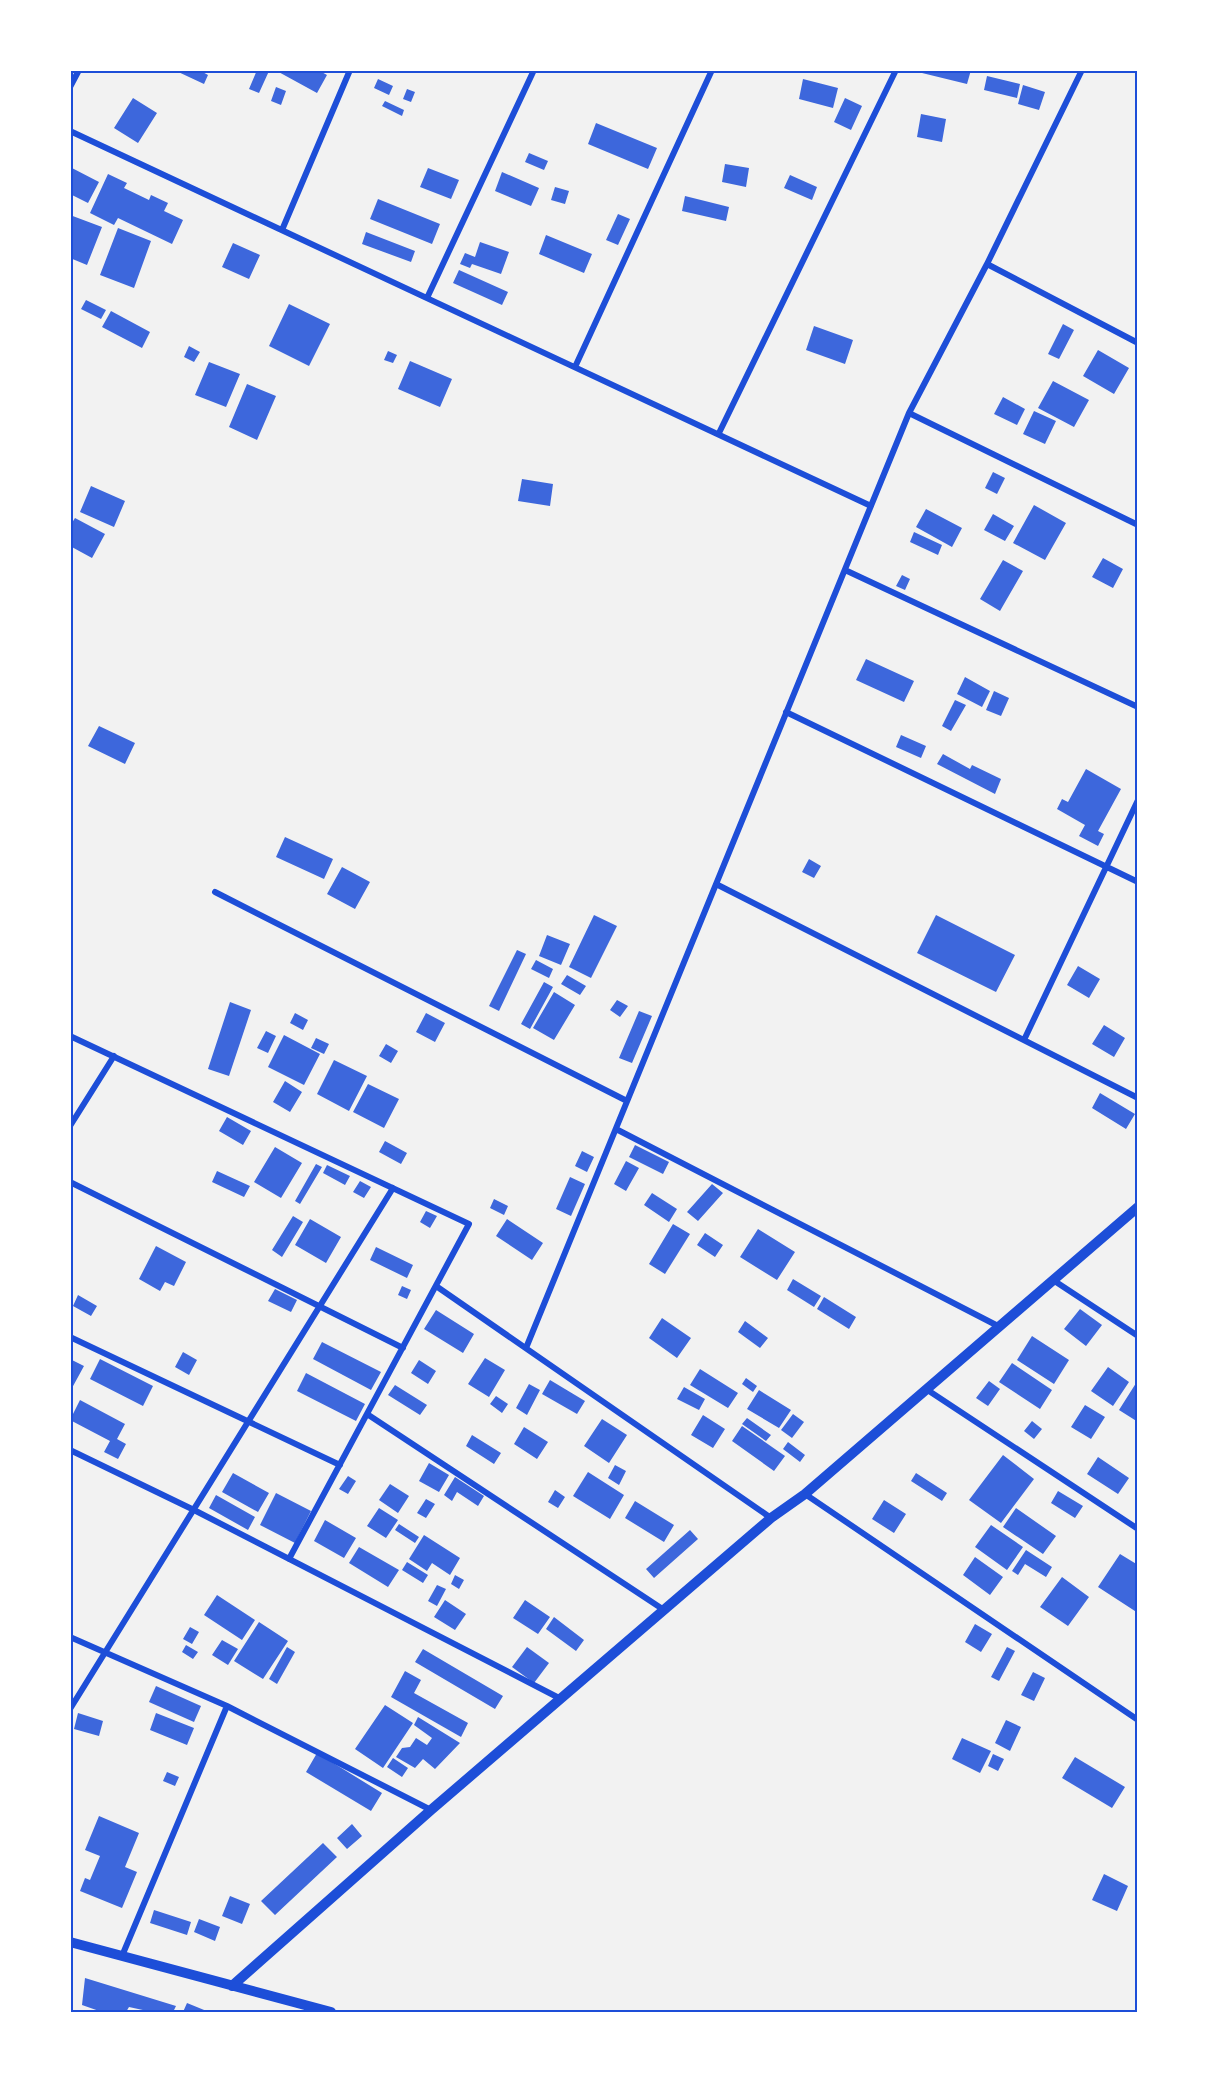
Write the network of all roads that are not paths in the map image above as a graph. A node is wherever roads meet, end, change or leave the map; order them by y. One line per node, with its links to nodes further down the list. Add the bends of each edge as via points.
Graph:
1 (79, 70): 7 (street)
2 (350, 70): 9 (street)
3 (534, 70): 11 (street)
4 (712, 70): 13 (street)
5 (896, 70): 15 (street)
6 (1082, 70): 10 (street)
7 (70, 87)
8 (70, 131): 9 (street)
9 (282, 230): 11 (street)
10 (987, 264): 12 (street); 14 (street)
11 (427, 298): 13 (street)
12 (1137, 344)
13 (574, 367): 15 (street)
14 (909, 413): 16 (street); 17 (street)
15 (718, 433): 16 (street)
16 (871, 506): 18 (street)
17 (1137, 525)
18 (845, 570): 19 (street); 20 (street)
19 (1137, 707)
20 (786, 712): 22 (street); 24 (street)
21 (1137, 800): 22 (street)
22 (1106, 867): 23 (street); 27 (street)
23 (1137, 882)
24 (716, 884): 27 (street); 30 (street)
25 (215, 892): 30 (street)
26 (70, 1036): 28 (street)
27 (1024, 1040): 29 (street)
28 (114, 1056): 31 (street); 34 (street)
29 (1137, 1098)
30 (627, 1101): 32 (street)
31 (70, 1126)
32 (616, 1129): 39 (street); 43 (street)
33 (70, 1182): 38 (street)
34 (393, 1188): 37 (street, via 469,1224); 38 (street)
35 (1137, 1207): 36 (street)
36 (1053, 1280): 39 (street); 40 (street)
37 (436, 1286): 42 (street); 43 (street)
38 (321, 1306): 42 (street); 46 (street)
39 (998, 1326): 44 (street)
40 (1137, 1336)
41 (70, 1337): 46 (street)
42 (404, 1348): 45 (street)
43 (526, 1348): 51 (street)
44 (926, 1389): 49 (street); 52 (street)
45 (367, 1414): 48 (street); 54 (street)
46 (249, 1422): 48 (street); 50 (street)
47 (70, 1450): 50 (street)
48 (340, 1465): 53 (street)
49 (805, 1494): 51 (street); 60 (street)
50 (194, 1510): 53 (street); 56 (street)
51 (771, 1518): 54 (street)
52 (1137, 1529)
53 (289, 1559): 57 (street)
54 (664, 1610): 57 (street)
55 (70, 1637): 56 (street)
56 (106, 1653): 58 (street); 59 (street)
57 (561, 1699): 61 (street)
58 (227, 1706): 61 (street); 63 (street)
59 (70, 1709)
60 (1137, 1720)
61 (431, 1810): 64 (street)
62 (70, 1942): 63 (street)
63 (122, 1956): 64 (street)
64 (232, 1986): 65 (street)
65 (293, 2007): 66 (street)
66 (331, 2013)

